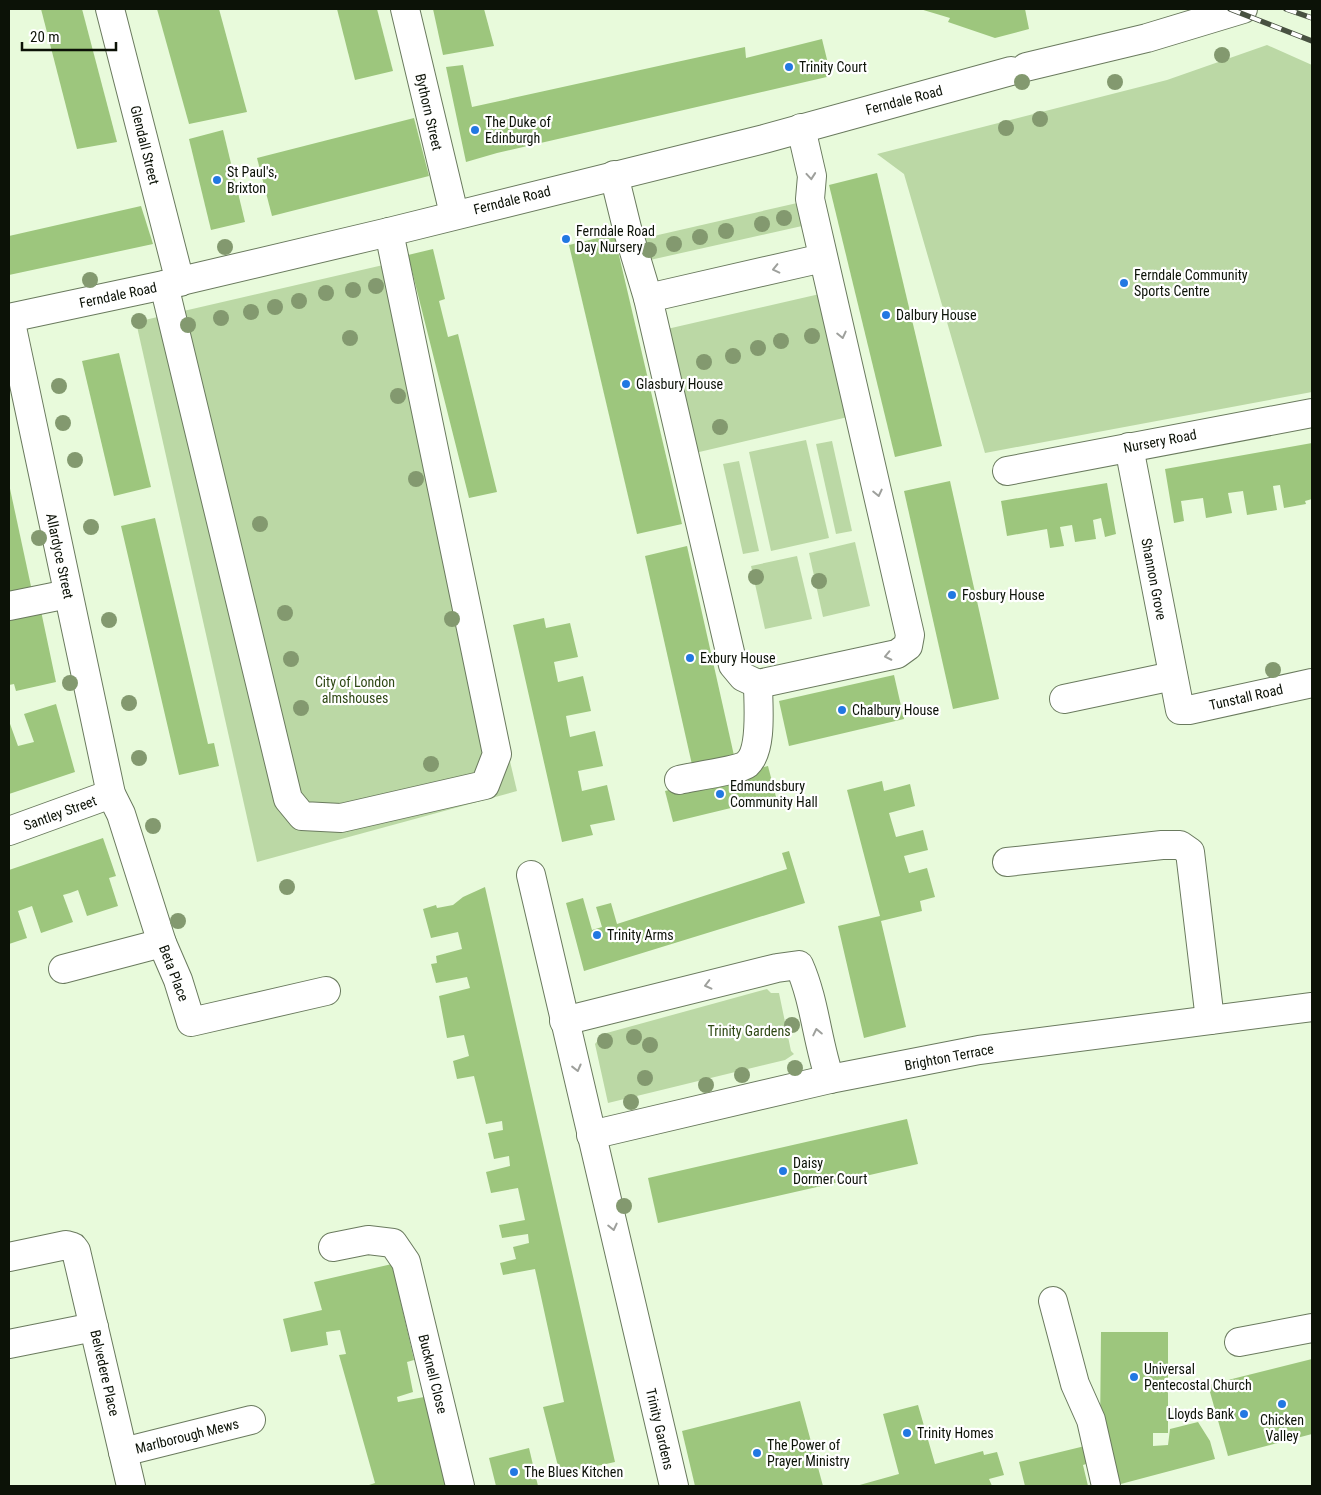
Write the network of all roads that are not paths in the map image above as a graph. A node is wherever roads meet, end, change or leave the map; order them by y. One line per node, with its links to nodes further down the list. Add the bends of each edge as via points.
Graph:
1 (110, 9): 9 (street, Glendall Street)
2 (405, 9): 6 (street, Bythorn Street)
3 (1243, 9): 4 (street, Ferndale Road, via 1148,38)
4 (801, 128): 5 (street, Ferndale Road); 8 (street, one-way to 8, via 812,176 810,199)
5 (614, 175): 6 (street, Ferndale Road); 10 (street)
6 (454, 214): 7 (street, Ferndale Road)
7 (388, 232): 9 (street, Ferndale Road); 9 (street, Glendall Street, via 497,754 485,786 341,818 302,816 288,799)
8 (823, 258): 10 (street, one-way to 10); 19 (street, one-way to 19, via 910,635 908,646 897,654)
9 (172, 284): 11 (street, Ferndale Road)
10 (648, 298): 19 (street, via 732,665 743,677)
11 (9, 318): 15 (street, Allardyce Street)
12 (1312, 413): 13 (street, Nursery Road)
13 (1129, 447): 14 (street, Nursery Road); 17 (street, Shannon Grove)
14 (1007, 471)
15 (68, 594): 16 (street); 23 (street, Allardyce Street)
16 (9, 606)
17 (1173, 676): 20 (street); 21 (street, Shannon Grove)
18 (1312, 682): 21 (street, Tunstall Road)
19 (758, 684): 22 (street, via 759,725 754,755 746,765)
20 (1064, 699)
21 (1180, 710)
22 (679, 780)
23 (111, 794): 24 (street, Santley Street); 27 (street, Beta Place, via 122,814)
24 (9, 831)
25 (1007, 862): 31 (street, via 1162,845 1180,845 1190,852)
26 (531, 875): 32 (street, Trinity Gardens)
27 (162, 943): 28 (street); 29 (street, Beta Place, via 191,1022)
28 (64, 969)
29 (326, 991)
30 (1312, 1007): 31 (street, Brighton Terrace)
31 (1210, 1020): 33 (street, Brighton Terrace, via 979,1050)
32 (564, 1021): 33 (street, one-way to 32, via 799,965); 34 (street, Trinity Gardens, one-way to 34)
33 (830, 1079): 34 (street, Brighton Terrace)
34 (592, 1135): 46 (street, Trinity Gardens, one-way to 46)
35 (333, 1247): 45 (street, Bucknell Close, via 368,1240 393,1243 406,1262)
36 (9, 1257): 38 (street, Belvedere Place, via 66,1245 74,1247)
37 (1053, 1301): 47 (street, via 1075,1384 1091,1420)
38 (94, 1327): 41 (street); 43 (street, Belvedere Place)
39 (1312, 1328): 40 (street)
40 (1239, 1342)
41 (9, 1344)
42 (251, 1420): 43 (street, Marlborough Mews)
43 (123, 1452): 44 (street, Belvedere Place)
44 (131, 1486)
45 (460, 1486)
46 (674, 1486)
47 (1106, 1486)

